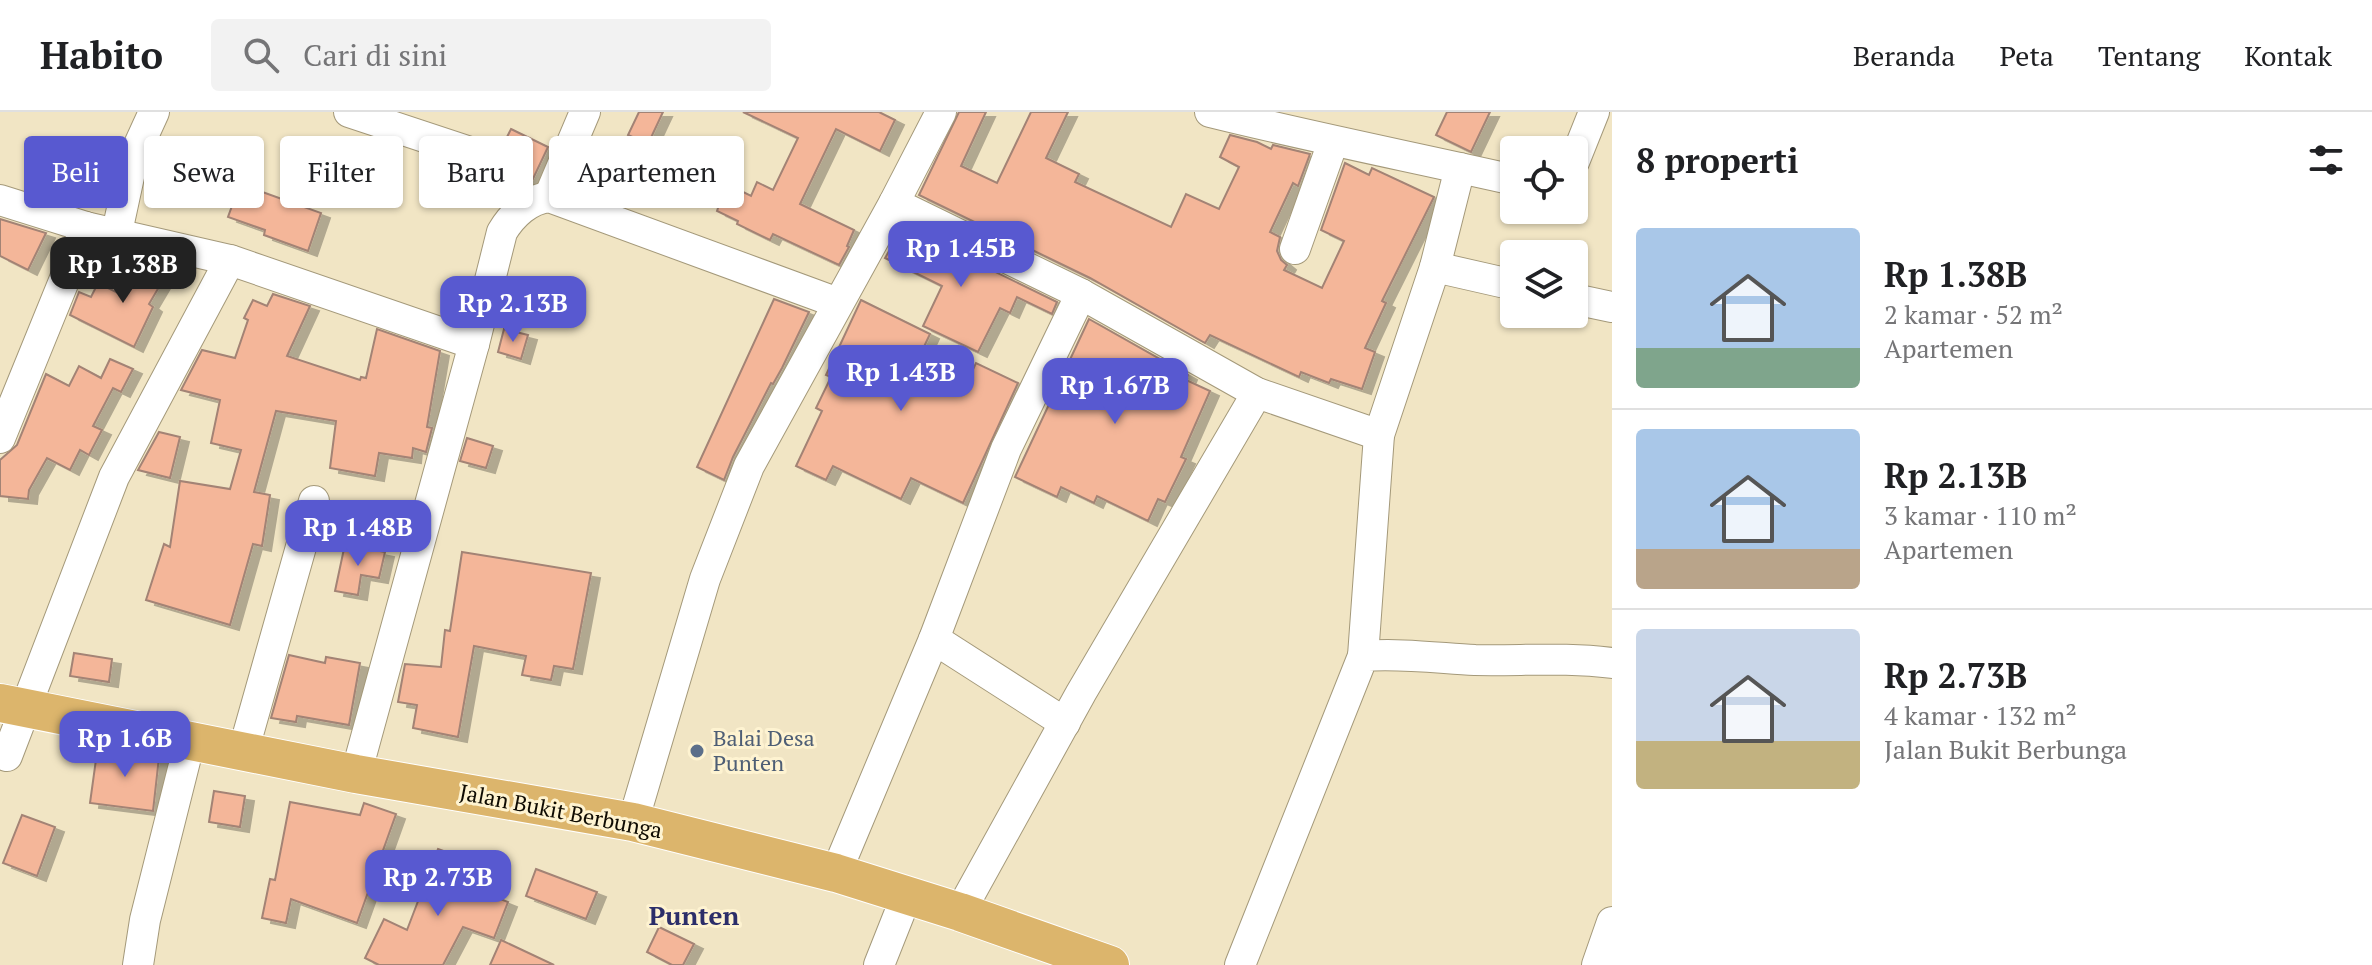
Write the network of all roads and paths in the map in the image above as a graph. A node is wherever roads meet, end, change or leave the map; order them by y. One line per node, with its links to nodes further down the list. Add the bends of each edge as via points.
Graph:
1 (154, 112): 18 (street, via 133,158)
2 (349, 112): 7 (street)
3 (585, 112): 8 (street)
4 (941, 112): 15 (street)
5 (1210, 112): 10 (street)
6 (1594, 112): 9 (street)
7 (422, 136)
8 (575, 136)
9 (1584, 136)
10 (1333, 142): 11 (street); 19 (street)
11 (1460, 168): 12 (street); 21 (street)
12 (1500, 177)
13 (549, 197): 27 (street, via 521,209 502,232)
14 (0, 200): 17 (street)
15 (894, 203): 23 (street); 25 (street)
16 (579, 208): 25 (street)
17 (86, 227): 18 (street); 30 (street)
18 (117, 232): 20 (street)
19 (1295, 249)
20 (230, 260): 27 (street); 35 (street, via 114,477)
21 (1435, 267): 22 (street); 29 (street)
22 (1500, 282)
23 (1081, 294): 28 (street); 32 (street, via 1006,449)
24 (1588, 302): 26 (street)
25 (838, 303): 41 (street, via 743,480 705,579)
26 (1612, 307)
27 (474, 344): 40 (street)
28 (1257, 393): 29 (street); 36 (street)
29 (1379, 435): 33 (street)
30 (0, 438)
31 (314, 501): 38 (street)
32 (934, 639): 36 (street); 42 (street)
33 (1363, 656): 34 (street); 49 (street)
34 (1612, 663)
35 (12, 706): 37 (main road, Jalan Bukit Berbunga); 39 (street)
36 (1065, 723): 44 (street)
37 (190, 741): 38 (main road, Jalan Bukit Berbunga); 46 (street)
38 (243, 752): 40 (main road, Jalan Bukit Berbunga)
39 (2, 761)
40 (356, 774): 41 (main road, Jalan Bukit Berbunga)
41 (633, 822): 42 (main road, Jalan Bukit Berbunga)
42 (836, 873): 43 (main road, Jalan Bukit Berbunga)
43 (906, 897): 44 (main road, Jalan Bukit Berbunga); 47 (street)
44 (960, 912): 48 (main road, Jalan Bukit Berbunga)
45 (1612, 922): 50 (street)
46 (138, 965)
47 (879, 965)
48 (1110, 965)
49 (1240, 965)
50 (1597, 965)

